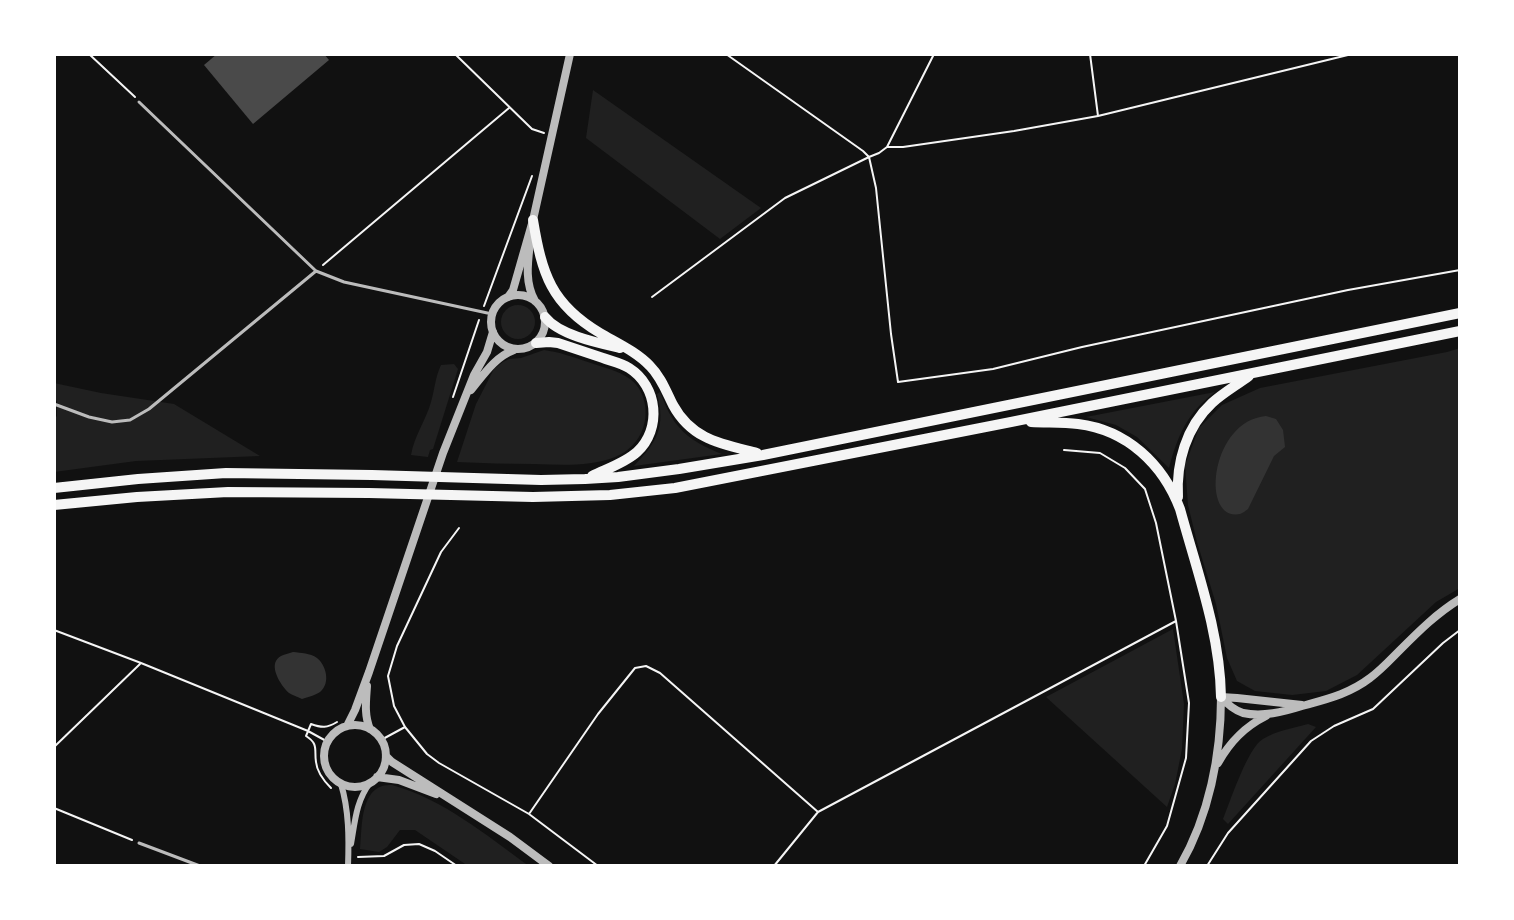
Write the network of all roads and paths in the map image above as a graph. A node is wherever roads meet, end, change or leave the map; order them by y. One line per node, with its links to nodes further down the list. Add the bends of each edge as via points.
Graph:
1 (89, 54): 8 (path)
2 (455, 54): 9 (path)
3 (570, 54): 11 (street)
4 (726, 54): 13 (path)
5 (934, 54): 12 (path)
6 (1090, 54): 10 (path)
7 (1352, 54): 10 (path)
8 (139, 102): 17 (lane)
9 (509, 108): 11 (path, via 532,129); 17 (path)
10 (1098, 116): 12 (path)
11 (552, 135): 15 (street)
12 (887, 147): 13 (path)
13 (869, 157): 16 (path, via 898,382 993,369 1348,290); 19 (path, via 785,198)
14 (532, 176): 21 (path)
15 (533, 220): 18 (street); 20 (street, via 528,282); 29 (highway, via 543,269 557,295 589,327)
16 (1460, 270)
17 (316, 271): 21 (lane, via 344,282); 32 (lane, via 149,409 130,420 112,422)
18 (508, 297): 20 (street); 23 (street)
19 (652, 297)
20 (535, 300): 24 (street)
21 (482, 311): 23 (lane); 31 (path)
22 (1460, 313): 36 (highway)
23 (492, 314): 26 (street)
24 (545, 317): 27 (street, via 544,331); 29 (highway, via 562,331)
25 (1460, 331): 30 (highway)
26 (493, 332): 28 (street, via 502,344); 33 (street)
27 (536, 343): 28 (street); 37 (highway, via 558,343 622,364 643,381 652,398 653,424 642,447 629,458)
28 (516, 350): 33 (street, via 492,364)
29 (629, 350): 36 (highway, via 655,371 679,414 692,428 717,443)
30 (1252, 374): 34 (highway); 40 (highway, via 1212,403 1192,430 1180,461)
31 (453, 398)
32 (54, 404)
33 (463, 404): 47 (street)
34 (1011, 422): 39 (highway, via 675,488 610,495 533,498 228,492); 40 (highway, via 1077,424 1117,435 1151,460)
35 (1064, 450): 43 (path, via 1100,453 1125,468 1145,489)
36 (763, 455): 37 (highway, via 679,470)
37 (585, 479): 38 (highway, via 226,473)
38 (54, 488)
39 (54, 506)
40 (1180, 509): 48 (highway, via 1211,624)
41 (459, 528): 52 (path, via 441,552 397,646 388,676 394,706)
42 (1460, 599): 49 (street, via 1422,628 1368,680 1345,693)
43 (1176, 621): 64 (path); 74 (path, via 1189,703 1186,758 1167,826)
44 (54, 630): 46 (path)
45 (1460, 630): 76 (path, via 1373,708 1311,741 1228,832)
46 (141, 663): 55 (path); 56 (path)
47 (369, 672): 51 (street); 53 (street, via 365,707)
48 (1221, 698): 49 (street); 50 (street, via 1238,711); 58 (street)
49 (1306, 705): 50 (street)
50 (1271, 714): 58 (street, via 1238,735)
51 (347, 726): 53 (street); 55 (street)
52 (405, 727): 54 (path); 65 (path, via 439,764)
53 (370, 729): 54 (street)
54 (381, 740): 57 (street)
55 (327, 742): 61 (street, via 327,769)
56 (54, 747)
57 (386, 756): 59 (street); 62 (street)
58 (1215, 767): 75 (street, via 1203,816)
59 (377, 777): 60 (street); 62 (street, via 412,784)
60 (370, 783): 61 (street, via 356,787); 67 (street, via 358,801)
61 (341, 784): 67 (street, via 347,810)
62 (457, 802): 71 (street)
63 (54, 808): 66 (path)
64 (818, 812): 65 (path, via 660,673 646,666 635,668 598,714); 73 (path)
65 (529, 814): 72 (path)
66 (140, 843): 68 (lane)
67 (348, 856): 69 (street); 70 (path, via 384,856 404,844 419,844)
68 (200, 866)
69 (348, 866)
70 (457, 866)
71 (549, 866)
72 (597, 866)
73 (774, 866)
74 (1144, 866)
75 (1180, 866)
76 (1207, 866)

